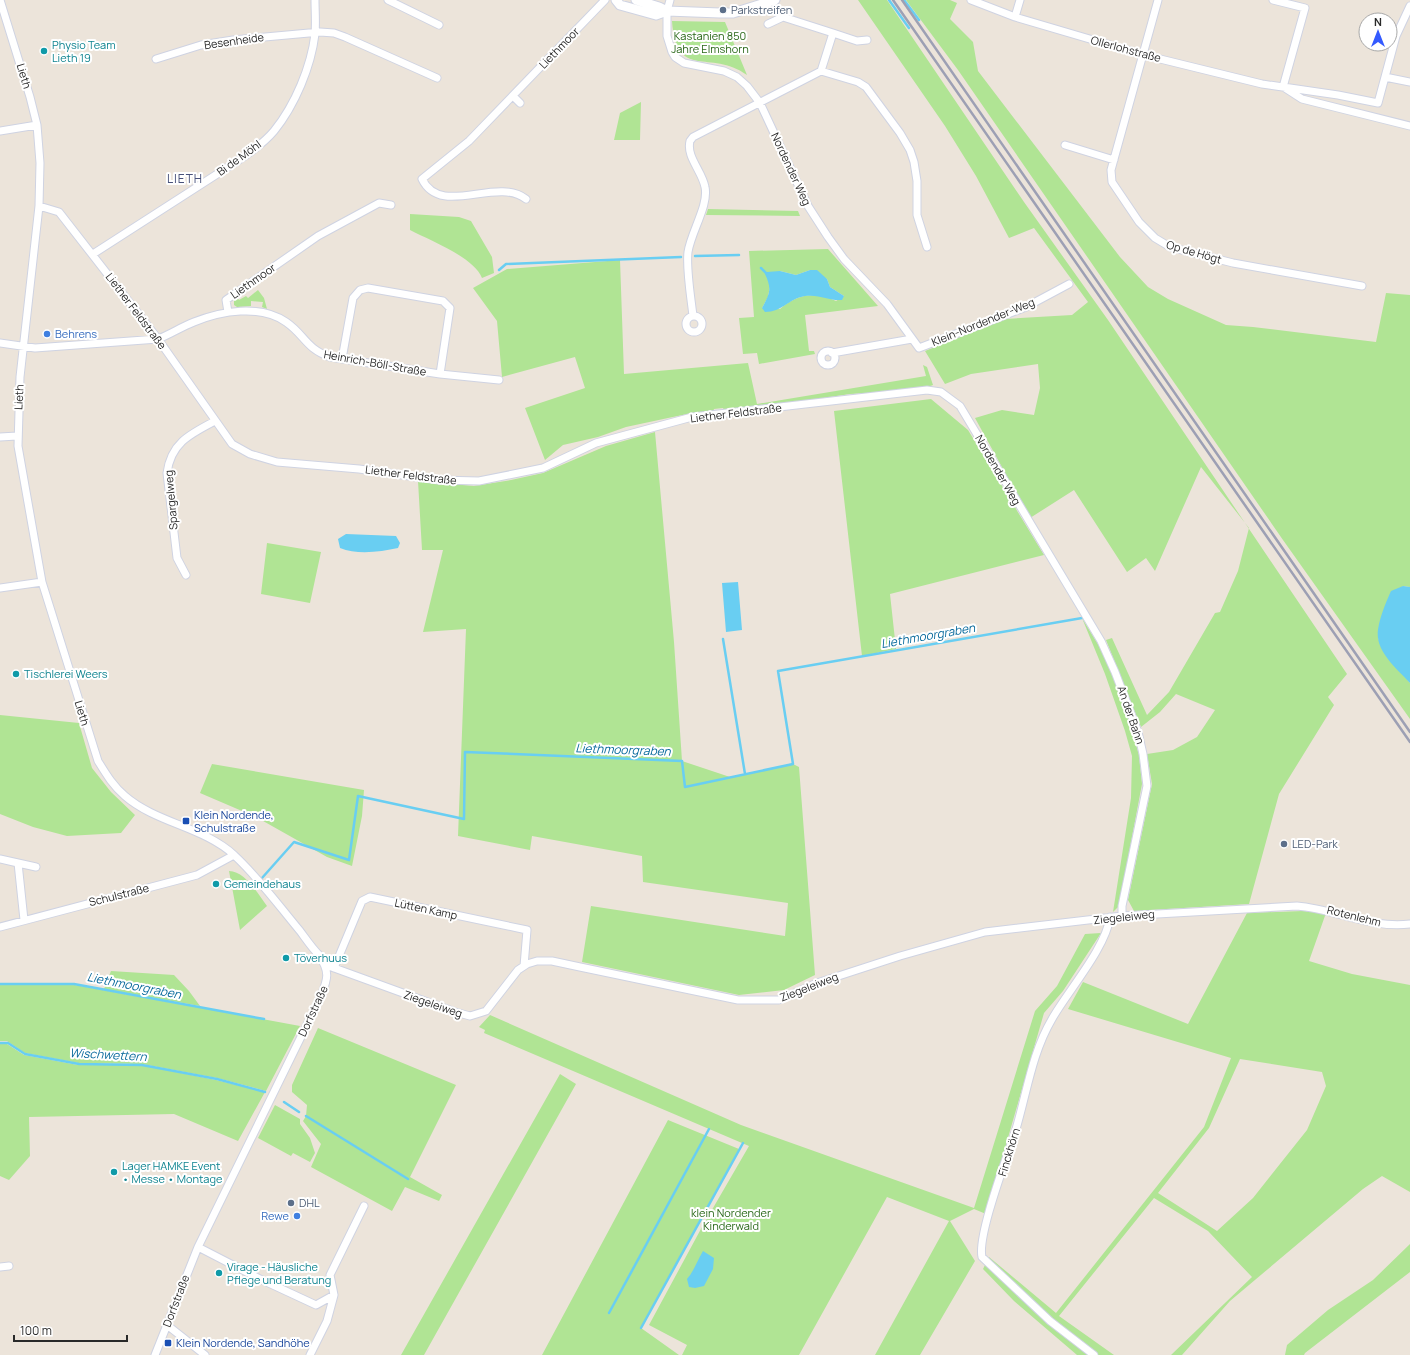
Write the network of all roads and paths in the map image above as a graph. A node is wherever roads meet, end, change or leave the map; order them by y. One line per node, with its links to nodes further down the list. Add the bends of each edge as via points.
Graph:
1 (0, 0): 31 (street, Lieth)
2 (315, 0): 19 (street, Bi de Möhl)
3 (388, 0): 17 (street)
4 (605, 0): 28 (street, Liethmoor)
5 (616, 0): 14 (street, via 620,4 656,15)
6 (636, 0): 14 (street)
7 (670, 0): 14 (street)
8 (775, 0): 14 (street, via 733,13 694,14)
9 (971, 0): 15 (street, Ollerlohstraße)
10 (1020, 0): 15 (street)
11 (1158, 0): 21 (street, Op de Högt)
12 (1273, 0): 27 (street, via 1305,8)
13 (1410, 6): 24 (street, via 1396,36)
14 (667, 11): 30 (street, Nordender Weg, via 667,36 675,57 684,63 712,67 737,77)
15 (1015, 17): 21 (street, Ollerlohstraße)
16 (768, 24): 18 (street, via 783,16)
17 (439, 25)
18 (833, 33): 20 (street, via 857,41); 23 (street)
19 (314, 34): 22 (street, Besenheide, via 233,40 201,45); 25 (street, via 334,33); 40 (street, Bi de Möhl, via 311,56 303,79 285,114 257,148)
20 (867, 40)
21 (1144, 54): 27 (street, Ollerlohstraße); 35 (street, Op de Högt)
22 (156, 58)
23 (821, 70): 30 (street); 39 (street, via 866,87 900,133 914,162 917,215)
24 (1385, 77): 26 (street); 27 (street, Ollerlohstraße, via 1378,103)
25 (437, 78)
26 (1410, 82)
27 (1283, 87): 32 (street, Ollerlohstraße, via 1302,99)
28 (513, 96): 29 (street); 36 (street, Liethmoor, via 469,141 422,178 426,187 434,193 446,196 509,191 519,193)
29 (520, 103)
30 (760, 103): 44 (street, via 693,137 690,141 689,152 705,188 704,202 691,235 688,254); 46 (street, Nordender Weg, via 808,206 820,225 844,259 887,304)
31 (37, 125): 33 (street); 37 (street, Lieth, via 40,163)
32 (1410, 126)
33 (0, 132)
34 (1065, 145): 35 (street)
35 (1114, 160): 42 (street, Op de Högt, via 1111,170 1112,182 1122,199 1139,222 1155,238 1170,247 1233,263)
36 (526, 199)
37 (39, 206): 40 (street, Liether Feldstraße, via 58,212); 48 (street, Lieth)
38 (390, 206): 43 (street, Liethmoor, via 380,203 318,236 226,300)
39 (927, 247)
40 (93, 254): 45 (street, Liether Feldstraße)
41 (1069, 284): 49 (street, Klein-Nordender-Weg, via 1026,307)
42 (1362, 286)
43 (228, 312): 45 (street, Liethmoor, via 193,322); 51 (street, Heinrich-Böll-Straße, via 262,313 276,317 285,321 318,353)
44 (693, 316)
45 (158, 338): 48 (street, Liethmoor, via 34,348); 55 (street, Liether Feldstraße)
46 (912, 339): 49 (street, Nordender Weg); 50 (street)
47 (0, 343): 48 (street, Liethmoor)
48 (23, 346): 56 (street, Lieth)
49 (919, 348)
50 (832, 353)
51 (342, 359): 52 (street, Heinrich-Böll-Straße); 52 (street, Heinrich-Böll-Straße, via 353,298 360,290 368,288 443,301 450,308)
52 (440, 374): 53 (street, Heinrich-Böll-Straße)
53 (499, 380)
54 (942, 392): 55 (street, Liether Feldstraße, via 927,390 692,417 596,444 543,468 479,481 437,480 266,460 232,444); 58 (street, Nordender Weg, via 960,406)
55 (215, 421): 59 (street, Spargelweg, via 190,435 175,448 169,459 167,473 177,558)
56 (17, 436): 57 (street); 60 (street, Lieth, via 23,485)
57 (0, 437)
58 (1048, 555): 67 (street, An der Bahn, via 1101,641 1116,672 1138,732 1143,754 1146,786)
59 (186, 575)
60 (42, 582): 61 (street); 62 (street, Lieth, via 98,761 113,785 126,798 195,831)
61 (0, 588)
62 (234, 855): 69 (street, Schulstraße, via 197,875); 72 (street)
63 (0, 859): 64 (street)
64 (18, 863): 65 (street); 69 (street)
65 (36, 867)
66 (1297, 906): 67 (street, Ziegeleiweg); 70 (street, Rotenlehm, via 1321,908 1381,924)
67 (1122, 916): 68 (street, Ziegeleiweg)
68 (1110, 917): 73 (street, Ziegeleiweg, via 984,932 817,983 779,1000 738,1000 552,961 537,961); 84 (street, Finckhörn, via 1107,932 1052,1019 1034,1059 1017,1127 980,1249 982,1257 1050,1322)
69 (24, 920): 71 (street, Schulstraße)
70 (1410, 924)
71 (0, 927)
72 (326, 965): 74 (street, Ziegeleiweg); 76 (street, Dorfstraße, via 328,974 321,996)
73 (524, 966): 74 (street, Ziegeleiweg, via 508,980 486,1011 470,1016); 74 (street, Lütten Kamp, via 527,930 370,897 362,901)
74 (334, 968)
75 (364, 1206): 79 (street, via 330,1275)
76 (198, 1246): 79 (street, via 260,1280 316,1305); 80 (street, Dorfstraße)
77 (9, 1266): 78 (street)
78 (0, 1267)
79 (334, 1295): 83 (street, via 327,1321)
80 (167, 1325): 81 (street, Dorfstraße); 82 (street)
81 (155, 1355)
82 (205, 1355)
83 (310, 1355)
84 (1094, 1355)

